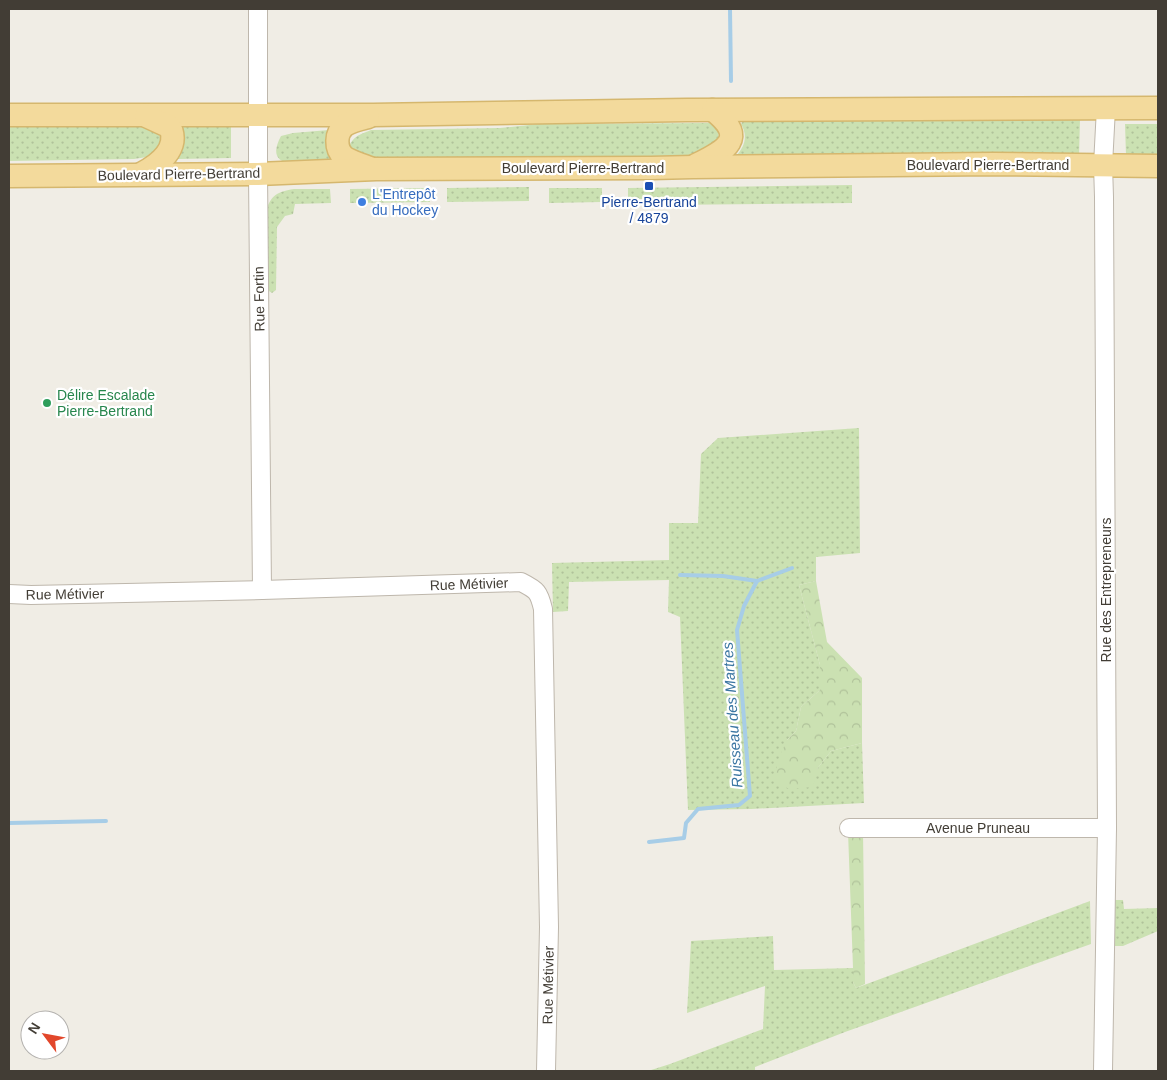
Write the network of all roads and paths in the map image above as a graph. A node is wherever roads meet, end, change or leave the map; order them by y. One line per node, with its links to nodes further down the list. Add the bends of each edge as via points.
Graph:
1 (258, 9): 5 (street, Rue Fortin)
2 (1106, 108): 3 (main road); 4 (main road); 10 (street, Rue des Entrepreneurs)
3 (1158, 108)
4 (713, 110): 8 (main road); 9 (main road, via 728,124 732,136 726,147 715,156)
5 (258, 114): 7 (main road); 8 (main road); 14 (street, Rue Fortin)
6 (9, 115): 7 (main road)
7 (143, 115): 13 (main road, via 170,127 172,142 163,158)
8 (373, 115): 12 (main road, via 344,126 337,141 344,156)
9 (693, 166): 10 (main road, Boulevard Pierre-Bertrand); 12 (main road, Boulevard Pierre-Bertrand)
10 (1102, 166): 11 (main road, Boulevard Pierre-Bertrand); 19 (street, Rue des Entrepreneurs)
11 (1158, 166)
12 (376, 169): 14 (main road, Boulevard Pierre-Bertrand)
13 (141, 174): 14 (main road, Boulevard Pierre-Bertrand); 15 (main road, Boulevard Pierre-Bertrand)
14 (258, 174): 16 (street, Rue Fortin)
15 (9, 176)
16 (262, 590): 17 (street, Rue Métivier); 20 (street, Rue Métivier, via 521,582 533,588 540,598 543,609 548,917)
17 (9, 594)
18 (849, 828): 19 (street, Avenue Pruneau)
19 (1107, 828): 21 (street, Rue des Entrepreneurs)
20 (546, 1071)
21 (1103, 1071)

